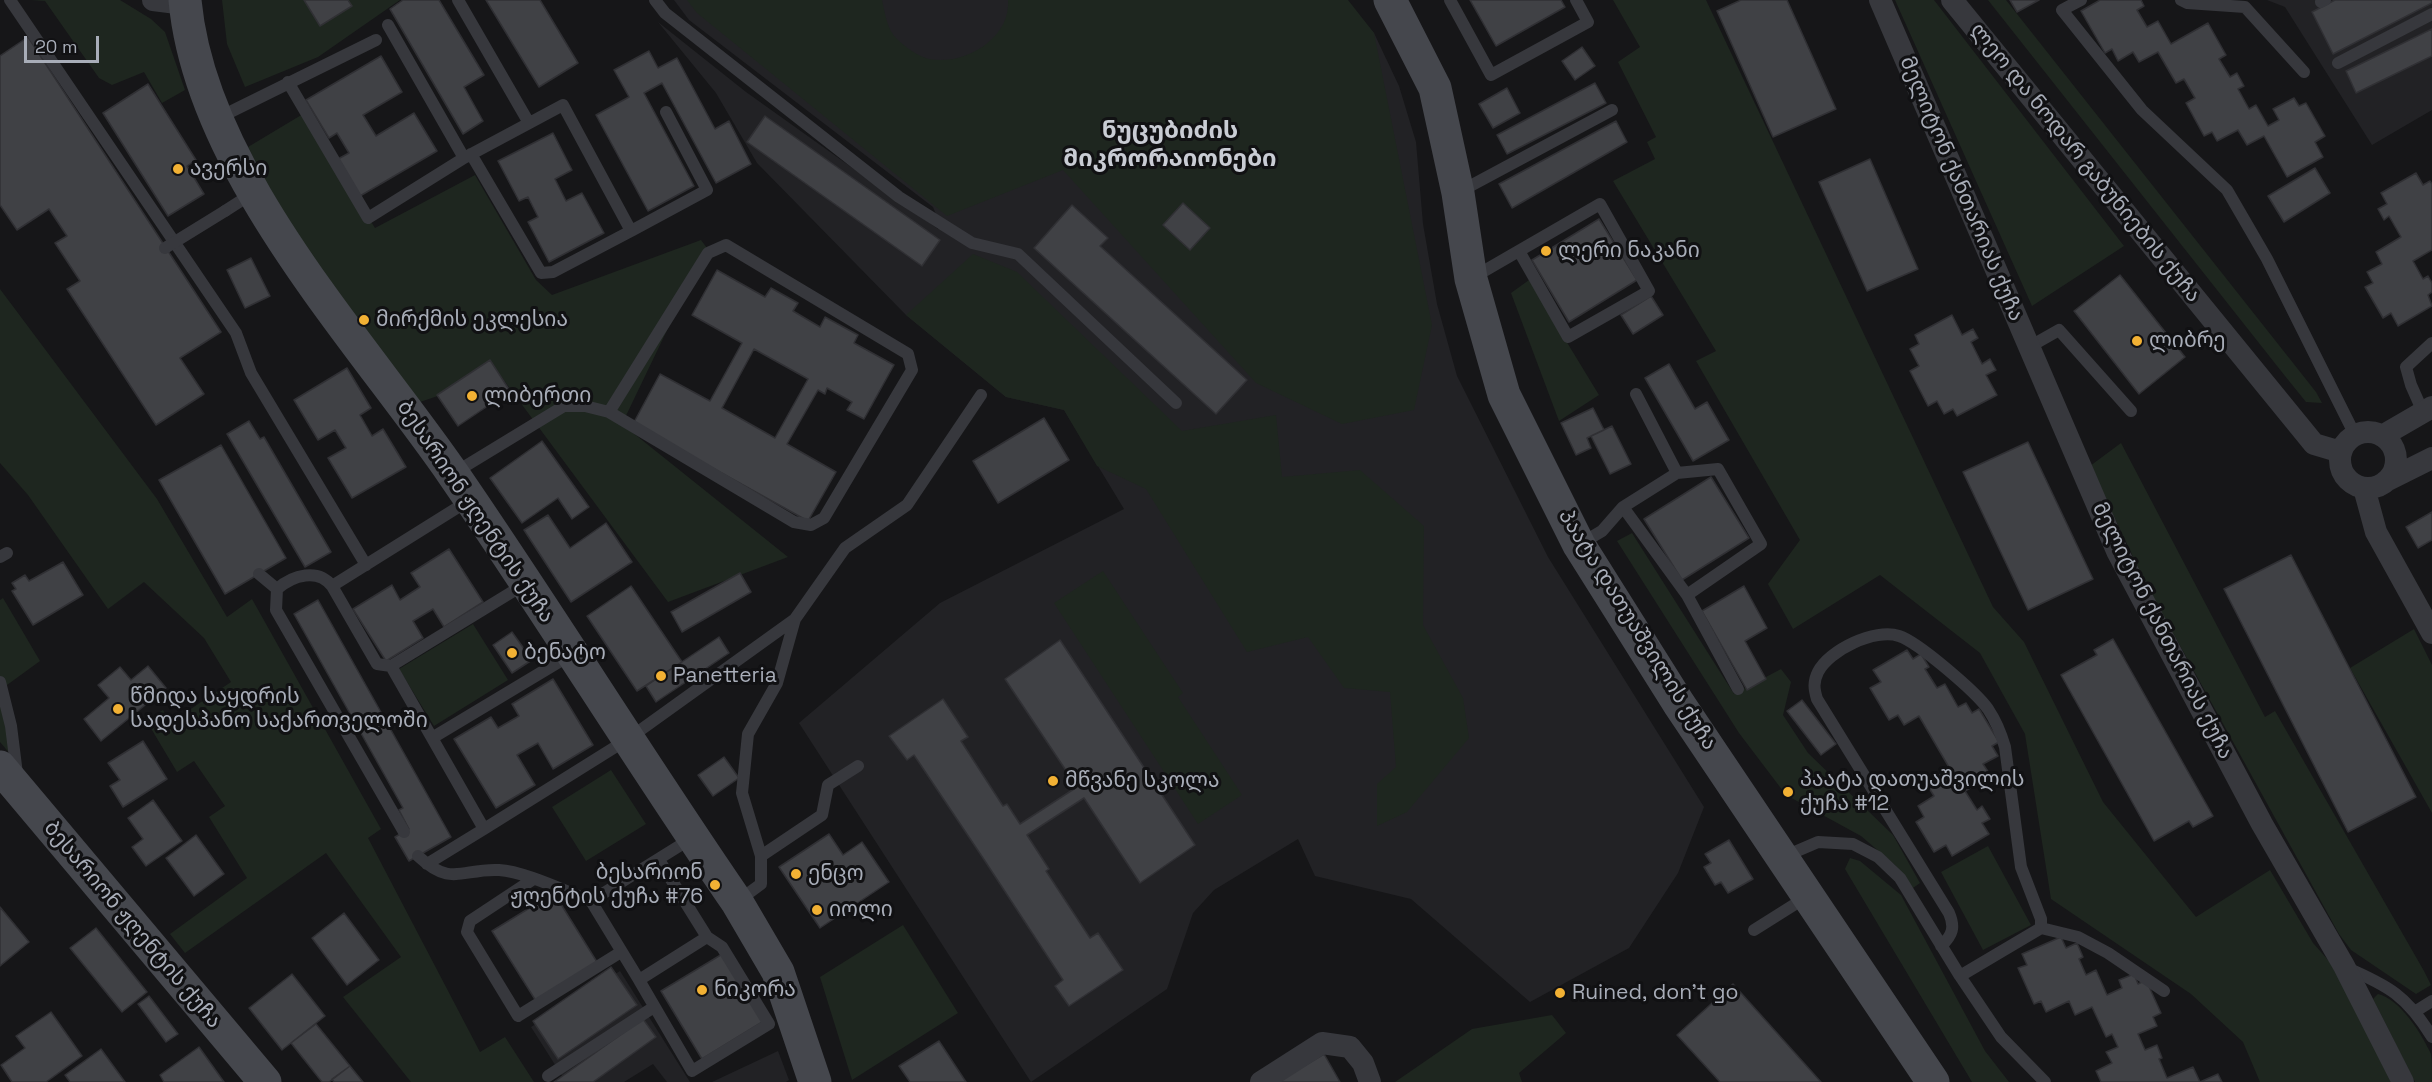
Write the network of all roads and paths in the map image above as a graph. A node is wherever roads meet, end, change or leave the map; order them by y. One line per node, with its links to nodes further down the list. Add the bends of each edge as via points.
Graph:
1 (10, 0): 47 (lane, via 236,333 251,374)
2 (458, 0): 21 (lane)
3 (655, 0): 33 (lane, via 665,13 899,197 972,243 1018,254)
4 (1390, 0): 24 (main road, პაატა დათუაშვილის ქუჩა, via 1435,88)
5 (1450, 0): 6 (lane, via 1491,75 1588,22)
6 (1576, 0)
7 (1880, 0): 30 (street, მელიტონ ქანთარიას ქუჩა)
8 (1952, 0): 39 (street, ლეო და ნოდარ გაბუნიების ქუჩა, via 2314,444)
9 (2081, 0): 37 (lane, via 2062,10 2142,110 2227,189 2267,259)
10 (2181, 0): 16 (lane, via 2245,7)
11 (174, 1): 20 (main road, ბესარიონ ჟღენტის ქუჩა)
12 (2432, 14): 15 (lane)
13 (388, 26): 22 (lane)
14 (376, 40): 17 (lane)
15 (2338, 63)
16 (2304, 72)
17 (288, 82): 20 (lane); 22 (lane, via 368,218)
18 (1612, 110): 24 (lane)
19 (666, 112): 25 (lane, via 707,190)
20 (217, 118): 23 (main road, ბესარიონ ჟღენტის ქუჩა)
21 (529, 123): 22 (lane); 25 (lane, via 563,105)
22 (468, 156): 25 (lane, via 541,273 553,272)
23 (253, 193): 26 (lane, bridge); 43 (main road, ბესარიონ ჟღენტის ქუჩა)
24 (1458, 193): 28 (main road, პაატა დათუაშვილის ქუჩა)
25 (631, 231)
26 (165, 248)
27 (1519, 251): 27 (lane, via 1600,204 1649,291 1568,337); 28 (lane)
28 (1471, 279): 46 (main road, პაატა დათუაშვილის ქუჩა, via 1504,395)
29 (2432, 343): 34 (lane, via 2406,367 2411,385)
30 (2029, 346): 35 (lane, via 2059,330); 78 (street, მელიტონ ქანთარიას ქუჩა, via 2117,551 2262,824)
31 (1636, 394): 41 (lane)
32 (981, 395): 53 (lane, via 906,505 845,548)
33 (1176, 403)
34 (2427, 409): 38 (street)
35 (2131, 411)
36 (609, 412): 36 (lane, via 795,522 811,525 824,518 912,370 908,354 726,245 708,254); 43 (lane, via 585,405 564,406)
37 (2355, 435): 38 (street, via 2364,432); 39 (street)
38 (2382, 436): 42 (street, via 2389,441 2396,458)
39 (2341, 452): 44 (street, via 2344,475)
40 (2432, 458): 42 (street)
41 (1677, 473): 45 (lane); 52 (lane, via 1718,469 1761,544)
42 (2386, 481): 44 (street)
43 (461, 487): 47 (lane); 49 (main road, ბესარიონ ჟღენტის ქუჩა)
44 (2364, 488): 54 (street, via 2376,532)
45 (1623, 507): 46 (lane, via 1602,531); 52 (lane)
46 (1579, 544): 67 (main road, პაატა დათუაშვილის ქუჩა, via 1679,704)
47 (366, 565): 50 (lane)
48 (259, 574): 51 (lane)
49 (525, 584): 55 (main road, ბესარიონ ჟღენტის ქუჩა); 56 (lane)
50 (332, 586): 51 (lane, via 319,575 309,575 285,582); 56 (lane, via 377,664)
51 (277, 589): 64 (lane, via 276,610)
52 (1687, 595): 58 (lane)
53 (795, 619): 60 (lane); 66 (lane, via 777,683 748,734 742,793)
54 (2432, 633)
55 (572, 654): 59 (lane); 60 (main road, ბესარიონ ჟღენტის ქუჩა)
56 (391, 666): 59 (lane)
57 (0, 682): 62 (lane, via 11,726)
58 (1738, 688)
59 (432, 738): 63 (lane)
60 (628, 739): 63 (lane); 65 (main road, ბესარიონ ჟღენტის ქუჩა)
61 (858, 766): 66 (lane, via 828,785 822,815)
62 (9, 779): 89 (main road, ბესარიონ ჟღენტის ქუჩა)
63 (484, 829): 69 (lane, via 422,860 449,876 499,870)
64 (404, 832)
65 (693, 837): 68 (lane); 72 (main road, ბესარიონ ჟღენტის ქუჩა)
66 (761, 855): 72 (lane, via 761,884)
67 (1783, 857): 70 (main road, პაატა დათუაშვილის ქუჩა); 76 (lane, via 1818,842 1853,843 1878,857 1900,878)
68 (659, 860): 71 (lane); 75 (lane)
69 (532, 880): 71 (lane); 77 (lane, via 470,921 467,927 518,1016)
70 (1809, 896): 74 (lane); 88 (main road, პაატა დათუაშვილის ქუჩა)
71 (591, 901): 77 (lane)
72 (737, 902): 87 (main road, ბესარიონ ჟღენტის ქუჩა, via 778,972)
73 (2041, 928): 76 (lane, via 2041,918 2021,867 2000,728 1979,700 1919,648 1898,636 1880,634 1830,658 1814,685 1816,699 1948,913 1953,924 1951,935); 79 (lane); 81 (lane, via 2078,937)
74 (1754, 930)
75 (707, 937): 80 (lane); 83 (lane, via 722,947 769,1024 692,1071)
76 (1941, 946): 79 (lane)
77 (621, 952): 80 (lane)
78 (2344, 966): 84 (lane, via 2386,984); 93 (street, მელიტონ ქანთარიას ქუჩა)
79 (1960, 976): 92 (lane, via 2001,1037)
80 (639, 980): 83 (lane)
81 (2164, 991)
82 (2432, 1001): 84 (lane)
83 (654, 1007): 86 (lane)
84 (2416, 1011): 85 (lane)
85 (2432, 1037)
86 (548, 1076)
87 (810, 1077)
88 (1930, 1081)
89 (265, 1082)
90 (1261, 1082): 91 (street, via 1322,1043 1350,1047 1363,1063)
91 (1370, 1082)
92 (2045, 1082)
93 (2403, 1082)

